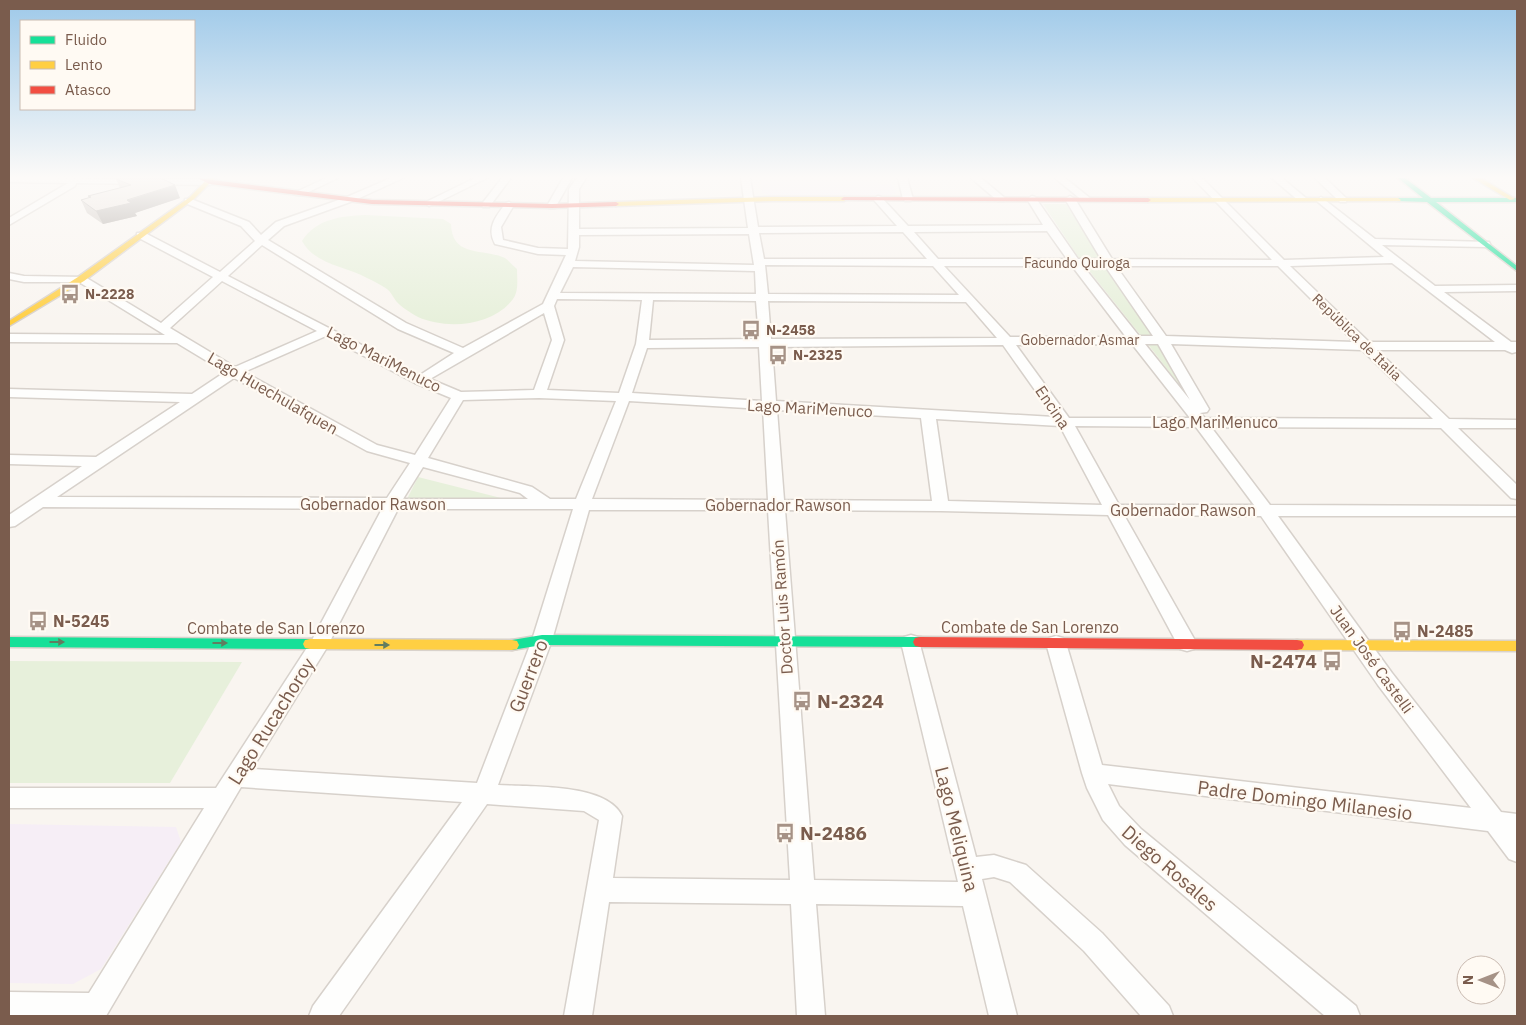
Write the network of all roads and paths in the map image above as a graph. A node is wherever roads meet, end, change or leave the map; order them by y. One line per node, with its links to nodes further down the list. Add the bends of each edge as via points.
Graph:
1 (154, 226): 16 (main road)
2 (247, 226): 17 (street)
3 (278, 226): 17 (street)
4 (496, 226): 21 (street, Facundo Quiroga, via 499,242)
5 (575, 226): 15 (street)
6 (753, 226): 14 (street, Doctor Luis Ramón)
7 (1086, 226): 24 (street, Juan José Castelli)
8 (1244, 226): 26 (street, República de Italia)
9 (1352, 226): 18 (street)
10 (1461, 226): 19 (main road)
11 (1479, 226): 20 (main road)
12 (904, 228): 13 (street); 14 (street); 25 (street, Encina)
13 (1050, 228): 23 (street, Juan José Castelli)
14 (754, 230): 15 (street); 27 (street, Doctor Luis Ramón)
15 (575, 232): 21 (street)
16 (141, 235): 30 (street, Lago MariMenuco); 31 (main road)
17 (260, 240): 30 (street); 50 (street, via 402,326)
18 (1372, 242): 19 (street); 22 (street)
19 (1485, 244): 28 (main road)
20 (1517, 255)
21 (570, 258): 27 (street, Facundo Quiroga); 37 (street)
22 (1394, 260): 26 (street, Facundo Quiroga); 33 (street)
23 (1075, 262): 24 (street, Facundo Quiroga); 25 (street, Facundo Quiroga); 44 (street, Juan José Castelli)
24 (1108, 262): 26 (street, Facundo Quiroga); 45 (street, Juan José Castelli)
25 (936, 263): 27 (street, Facundo Quiroga); 36 (street, Encina)
26 (1281, 263): 48 (street, República de Italia)
27 (760, 265): 35 (street, Doctor Luis Ramón)
28 (1517, 269)
29 (9, 276): 31 (street)
30 (219, 277): 39 (street); 40 (street, Lago MariMenuco)
31 (81, 279): 38 (main road); 39 (street, Lago Huechulafquen)
32 (1517, 288): 33 (street)
33 (1433, 289): 49 (street)
34 (648, 296): 35 (street); 37 (street); 47 (street, Guerrero)
35 (762, 297): 36 (street); 46 (street, Doctor Luis Ramón)
36 (967, 299): 43 (street, Encina)
37 (551, 301): 50 (street); 54 (street, via 558,340)
38 (9, 324)
39 (162, 329): 42 (street, Lago Huechulafquen)
40 (327, 331): 51 (street); 52 (street, Lago MariMenuco)
41 (9, 338): 42 (street)
42 (179, 339): 51 (street, Lago Huechulafquen)
43 (1006, 340): 44 (street, Gobernador Asmar); 46 (street, Gobernador Asmar); 60 (street, Encina)
44 (1137, 340): 45 (street, Gobernador Asmar); 61 (street, Juan José Castelli)
45 (1162, 340): 48 (street, Gobernador Asmar); 61 (street, Juan José Castelli)
46 (765, 343): 47 (street, Gobernador Asmar); 58 (street, Doctor Luis Ramón)
47 (642, 344): 56 (street, Guerrero)
48 (1367, 346): 49 (street, Gobernador Asmar); 62 (street, República de Italia)
49 (1515, 348)
50 (464, 353): 52 (street)
51 (234, 372): 57 (street); 65 (street, Lago Huechulafquen, via 372,448)
52 (420, 380): 55 (street, Lago MariMenuco)
53 (9, 393): 57 (street)
54 (539, 394): 55 (street, Lago MariMenuco); 56 (street, Lago MariMenuco)
55 (459, 396): 65 (street, Lago Rucachoroy)
56 (624, 397): 58 (street, Lago MariMenuco); 71 (street, Guerrero)
57 (195, 398): 66 (street)
58 (769, 405): 59 (street, Lago MariMenuco); 72 (street, Doctor Luis Ramón)
59 (928, 415): 60 (street, Lago MariMenuco); 73 (street)
60 (1065, 422): 61 (street, Lago MariMenuco); 74 (street, Encina)
61 (1205, 422): 62 (street, Lago MariMenuco); 75 (street, Juan José Castelli)
62 (1443, 422): 63 (street, Lago MariMenuco); 67 (street, República de Italia)
63 (1517, 424)
64 (9, 459): 66 (street)
65 (420, 461): 69 (street, Lago Rucachoroy); 70 (street, Lago Huechulafquen, via 526,490)
66 (99, 462): 68 (street)
67 (1517, 494)
68 (38, 502): 69 (street, Gobernador Rawson); 77 (street)
69 (392, 504): 70 (street, Gobernador Rawson); 79 (street, Lago Rucachoroy)
70 (546, 504): 71 (street, Gobernador Rawson)
71 (582, 505): 72 (street, Gobernador Rawson); 80 (street, Guerrero)
72 (775, 506): 73 (street, Gobernador Rawson); 81 (street, Doctor Luis Ramón)
73 (941, 506): 74 (street, Gobernador Rawson)
74 (1114, 510): 75 (street, Gobernador Rawson); 85 (street, Encina)
75 (1266, 510): 76 (street, Gobernador Rawson); 86 (street, Juan José Castelli)
76 (1517, 511)
77 (9, 522)
78 (9, 631): 79 (main road, Combate de San Lorenzo)
79 (322, 639): 80 (main road, Combate de San Lorenzo, via 516,634); 82 (main road, Combate de San Lorenzo, one-way to 79); 89 (street, Lago Rucachoroy)
80 (542, 640): 81 (main road, Combate de San Lorenzo); 90 (street, Guerrero)
81 (784, 641): 83 (main road, Combate de San Lorenzo); 97 (street, Doctor Luis Ramón)
82 (9, 642)
83 (911, 642): 84 (main road, Combate de San Lorenzo); 95 (street, Lago Meliquina)
84 (1056, 643): 85 (main road, Combate de San Lorenzo); 88 (street, Diego Rosales)
85 (1187, 644): 86 (main road, Combate de San Lorenzo)
86 (1361, 645): 87 (main road, Combate de San Lorenzo); 93 (street, Juan José Castelli, via 1385,679)
87 (1517, 646)
88 (1093, 774): 93 (street, Padre Domingo Milanesio); 106 (street, Diego Rosales, via 1103,801 1121,826)
89 (235, 777): 90 (street); 92 (street, Lago Rucachoroy)
90 (482, 794): 96 (street, via 586,800 611,816); 101 (street, Guerrero)
91 (9, 798): 92 (street)
92 (222, 798): 100 (street, Lago Rucachoroy)
93 (1506, 823): 94 (street, Juan José Castelli)
94 (1517, 851)
95 (967, 870): 98 (street, Lago Meliquina); 105 (street, via 994,866 1017,873 1093,942)
96 (600, 890): 97 (street); 102 (street)
97 (802, 893): 98 (street); 103 (street, Doctor Luis Ramón)
98 (973, 894): 104 (street, Lago Meliquina)
99 (9, 1006): 100 (street)
100 (94, 1011)
101 (323, 1016)
102 (578, 1016)
103 (811, 1016)
104 (1003, 1016)
105 (1158, 1016)
106 (1346, 1016)

